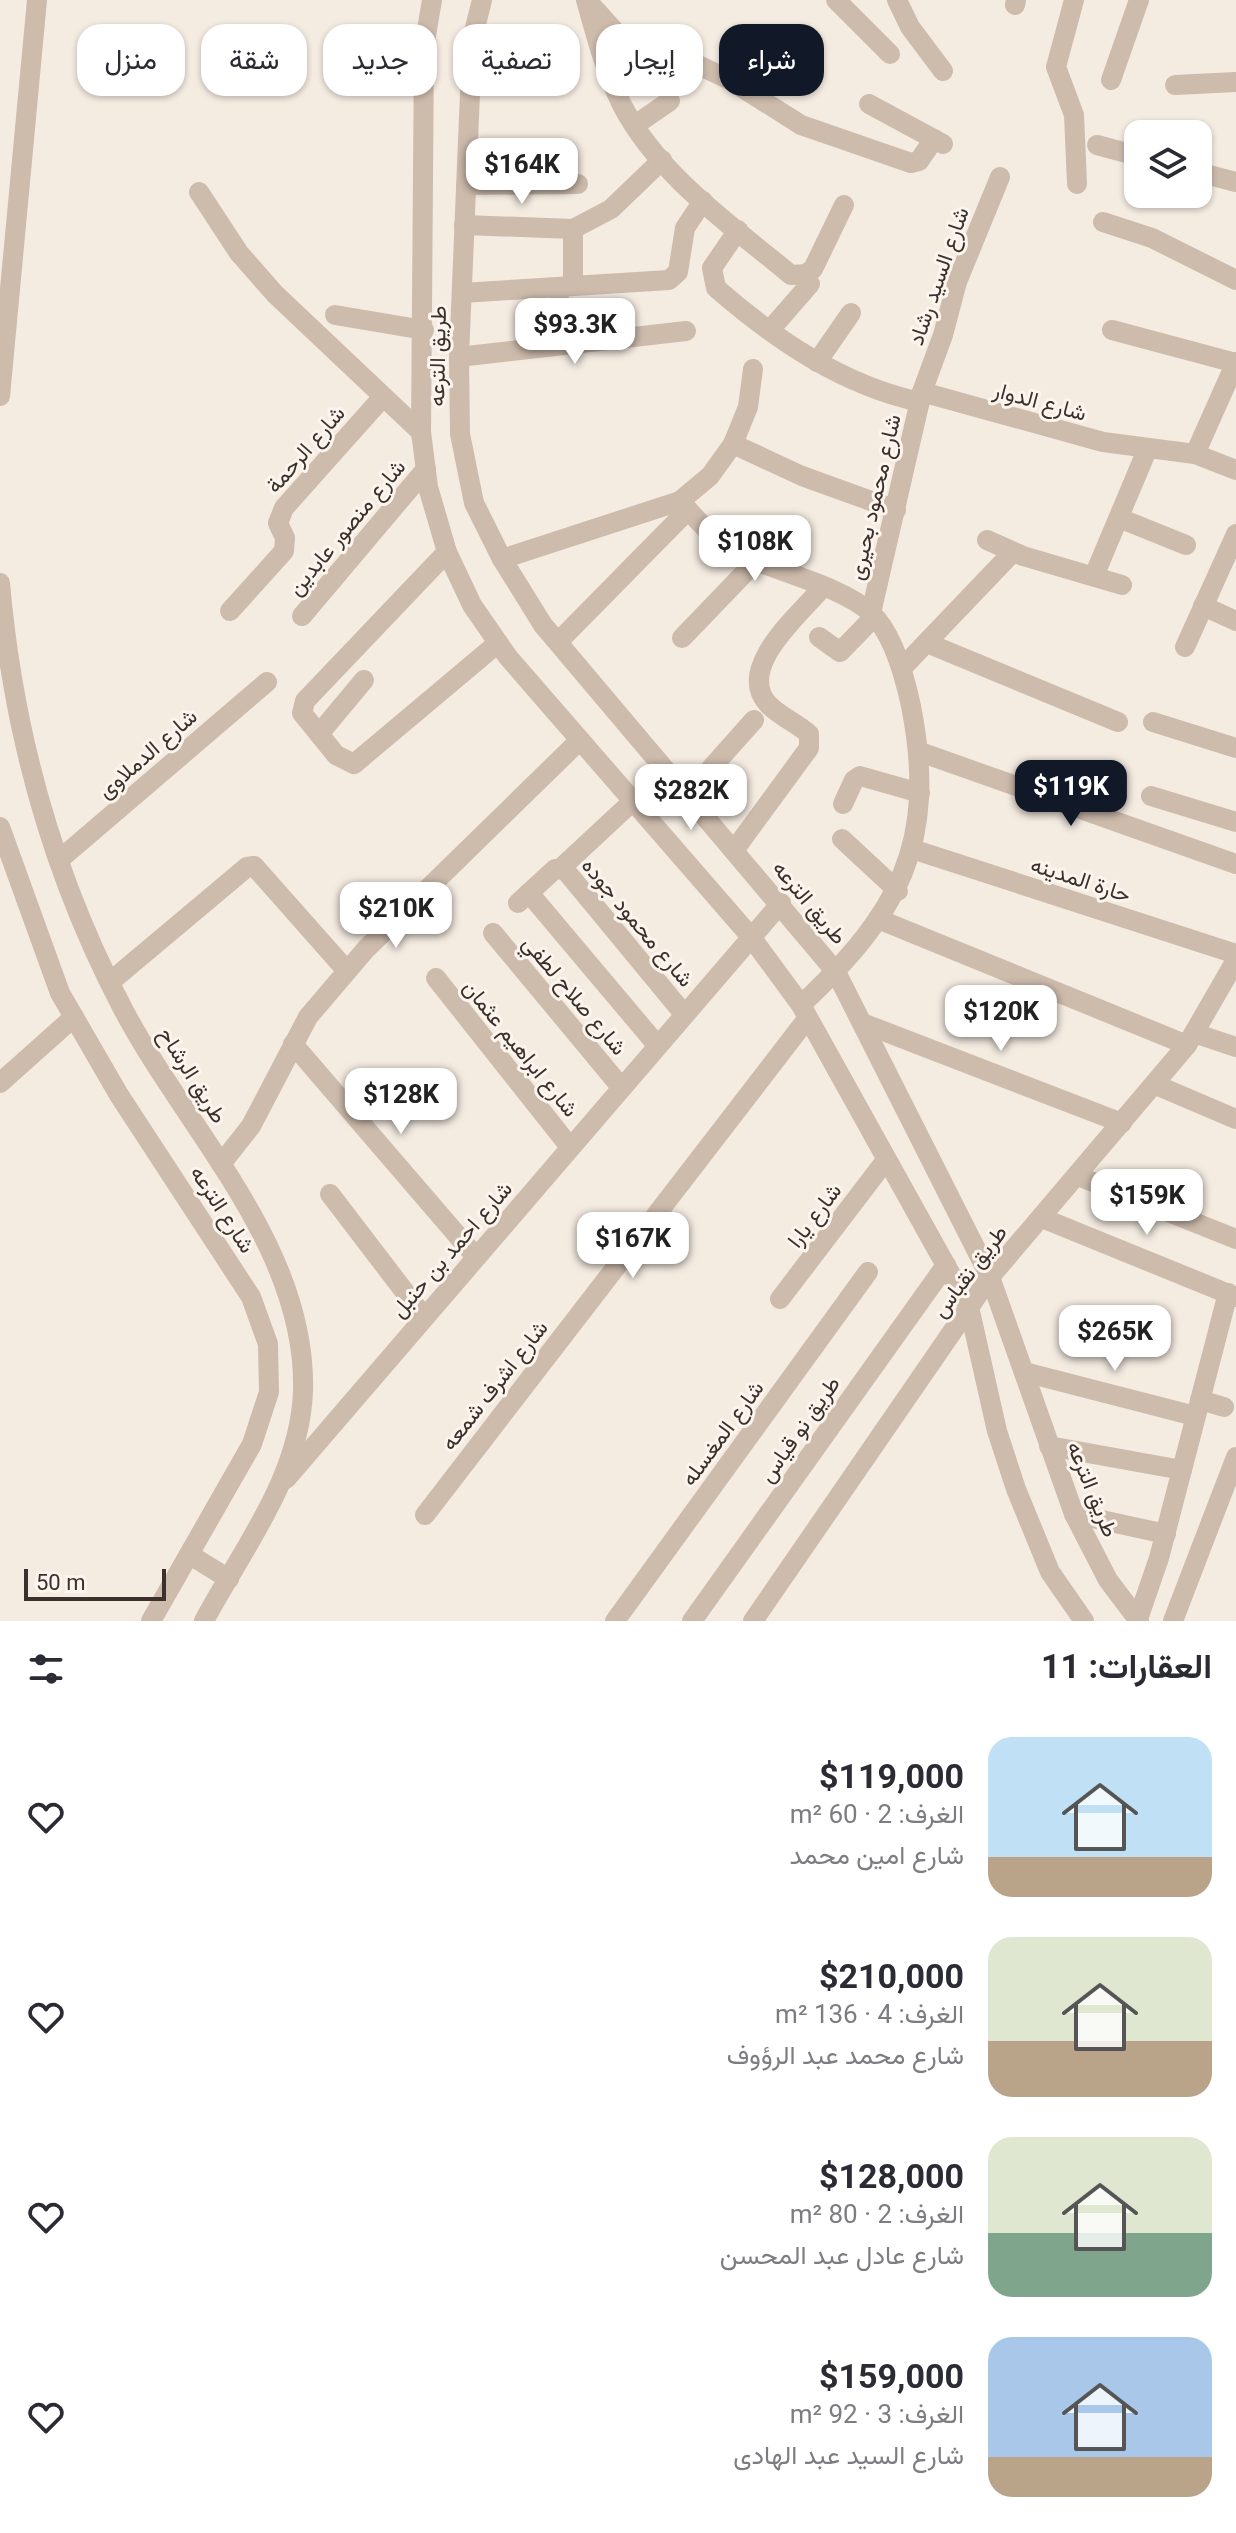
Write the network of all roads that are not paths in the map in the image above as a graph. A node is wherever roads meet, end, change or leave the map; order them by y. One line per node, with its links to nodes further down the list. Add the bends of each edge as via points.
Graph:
1 (37, 0): 48 (street)
2 (432, 0): 39 (street, طريق الترعه, via 424,47)
3 (482, 0): 25 (street, طريق الترعه, via 475,28)
4 (587, 0): 15 (street, via 620,37 730,80 801,125 911,163 939,142); 16 (street, via 600,53)
5 (836, 0): 9 (street)
6 (897, 0): 10 (street)
7 (1074, 0): 24 (street, via 1056,67 1074,115)
8 (1139, 0): 11 (street)
9 (890, 54)
10 (943, 71)
11 (1111, 80)
12 (1236, 82): 13 (street)
13 (1175, 85)
14 (670, 101): 16 (street)
15 (869, 104)
16 (635, 125): 19 (street)
17 (1097, 145): 18 (street)
18 (1124, 152)
19 (662, 160): 27 (street); 31 (street, via 611,209)
20 (1212, 176): 22 (street)
21 (1000, 177): 49 (street, شارع السيد رشاد, via 957,282)
22 (1236, 182)
23 (578, 184): 25 (street)
24 (1077, 184)
25 (466, 185): 30 (street, طريق الترعه)
26 (199, 192): 50 (street, via 239,253 275,294)
27 (703, 201): 32 (street); 35 (street, via 681,238 675,277)
28 (844, 205): 33 (street, via 813,269)
29 (1103, 222): 34 (street, via 1152,238)
30 (464, 225): 31 (street); 36 (street, طريق الترعه)
31 (573, 229): 35 (street)
32 (738, 230): 33 (street); 40 (street, شارع الدوار, via 712,268 712,282)
33 (800, 279): 40 (street)
34 (1236, 280)
35 (566, 286): 36 (street); 43 (street)
36 (462, 293): 44 (street, طريق الترعه)
37 (851, 313): 45 (street)
38 (335, 315): 39 (street)
39 (424, 330): 51 (street, طريق الترعه)
40 (770, 330): 45 (street, شارع الدوار)
41 (1112, 330): 46 (street)
42 (686, 331): 43 (street)
43 (563, 345): 44 (street)
44 (459, 357): 65 (street, طريق الترعه, via 460,434 474,503)
45 (817, 362): 49 (street, شارع الدوار, via 850,381)
46 (1236, 362): 54 (street)
47 (753, 369): 52 (street, via 748,407)
48 (0, 396)
49 (921, 397): 53 (street, شارع الدوار); 58 (street, شارع محمود بحيرى)
50 (382, 398): 51 (street); 72 (street, شارع الرحمة, via 284,508 278,523 284,551)
51 (421, 432): 55 (street, طريق الترعه)
52 (733, 444): 57 (street); 58 (street)
53 (1147, 450): 54 (street, شارع الدوار); 59 (street)
54 (1195, 454): 56 (street, شارع الدوار)
55 (426, 469): 63 (street, طريق الترعه); 74 (street, شارع منصور عابدين)
56 (1236, 470)
57 (684, 506): 65 (street); 66 (street, via 742,555); 78 (street)
58 (896, 510): 73 (street, شارع محمود بحيرى)
59 (1119, 518): 62 (street); 67 (street)
60 (1236, 534): 71 (street)
61 (987, 540): 64 (street)
62 (1186, 545)
63 (447, 552): 79 (street, طريق الترعه, via 472,605); 88 (street, via 305,701 301,709)
64 (1013, 552): 67 (street); 80 (street)
65 (502, 559): 78 (street, طريق الترعه)
66 (757, 560): 70 (street); 77 (street)
67 (1094, 576): 69 (street)
68 (0, 583): 102 (street, طريق الرشاح, via 19,722)
69 (1122, 585)
70 (822, 588): 73 (street); 100 (street, via 761,661 761,692 809,734 809,748)
71 (1203, 606): 75 (street); 81 (street)
72 (230, 611)
73 (873, 615): 76 (street, via 840,652); 82 (street, شارع اشرف شمعه)
74 (302, 616)
75 (1236, 621)
76 (819, 637)
77 (682, 638)
78 (558, 642): 93 (street, طريق الترعه)
79 (498, 643): 88 (street, via 362,761 345,761); 89 (street, طريق الترعه)
80 (927, 643): 82 (street); 86 (street)
81 (1185, 647)
82 (903, 667): 91 (street, شارع اشرف شمعه)
83 (364, 680): 88 (street)
84 (267, 682): 102 (street, شارع الدملاوى)
85 (754, 720): 93 (street)
86 (1118, 722)
87 (1153, 722): 90 (street)
88 (315, 729)
89 (580, 740): 95 (street, طريق الترعه); 111 (street)
90 (1236, 748)
91 (920, 752): 92 (street, شارع اشرف شمعه); 103 (street)
92 (920, 793): 96 (street, via 860,776); 101 (street, شارع اشرف شمعه)
93 (688, 794): 100 (street, طريق الترعه)
94 (1151, 796): 97 (street)
95 (633, 801): 104 (street); 109 (street, طريق الترعه)
96 (843, 804)
97 (1236, 822)
98 (0, 827): 117 (street, شارع الترعه, via 49,967)
99 (842, 839): 105 (street)
100 (735, 849): 106 (street, طريق الترعه)
101 (912, 849): 105 (street, شارع اشرف شمعه); 110 (street, حارة المدينه)
102 (59, 860): 114 (street, طريق الرشاح)
103 (1236, 864)
104 (561, 868): 116 (street, شارع محمود جوده); 121 (street, شارع محمود جوده, via 523,898)
105 (898, 891): 107 (street, شارع اشرف شمعه)
106 (781, 903): 109 (street, شارع احمد بن حنبل); 112 (street, طريق الترعه)
107 (878, 919): 112 (street, شارع اشرف شمعه); 119 (street)
108 (493, 933): 125 (street, شارع صلاح لطفي)
109 (751, 937): 115 (street, طريق الترعه); 116 (street, شارع احمد بن حنبل)
110 (1236, 957): 119 (street, طريق نقباس)
111 (347, 971): 114 (street, via 254,866); 120 (street)
112 (836, 972): 115 (street, شارع اشرف شمعه); 118 (street, طريق الترعه)
113 (436, 978): 128 (street, شارع ابراهيم عثمان)
114 (110, 982): 130 (street, طريق الرشاح)
115 (804, 1012): 129 (street, طريق الترعه); 151 (street, شارع اشرف شمعه)
116 (684, 1014): 121 (street, شارع احمد بن حنبل)
117 (74, 1017): 123 (street); 153 (street, شارع الترعه, via 251,1297 268,1344 269,1392 263,1416)
118 (865, 1024): 127 (street); 138 (street, طريق الترعه)
119 (1190, 1039): 122 (street); 124 (street, طريق نقباس)
120 (293, 1044): 130 (street, via 251,1126); 135 (street)
121 (657, 1045): 125 (street, شارع احمد بن حنبل)
122 (1236, 1047)
123 (0, 1083)
124 (1156, 1085): 126 (street); 127 (street, طريق نقباس)
125 (621, 1087): 128 (street, شارع احمد بن حنبل)
126 (1236, 1119)
127 (1122, 1123): 131 (street, طريق نقباس)
128 (570, 1147): 135 (street, شارع احمد بن حنبل)
129 (886, 1160): 136 (street, طريق الترعه); 140 (street, شارع يارا)
130 (221, 1164): 149 (street, طريق الرشاح, via 292,1302 301,1339 303,1393)
131 (1078, 1176): 133 (street, طريق نقباس); 134 (street)
132 (330, 1194): 142 (street)
133 (1042, 1218): 138 (street, طريق نقباس); 139 (street)
134 (1236, 1239)
135 (476, 1257): 142 (street, شارع احمد بن حنبل)
136 (946, 1265): 141 (street, طريق الترعه); 158 (street, طريق نو قياس)
137 (868, 1272): 157 (street, شارع المغسله)
138 (990, 1277): 141 (street, طريق نقباس); 143 (street, طريق الترعه)
139 (1232, 1295): 145 (street)
140 (780, 1299)
141 (969, 1307): 159 (street, طريق نقباس); 160 (street, طريق الترعه, via 1016,1489 1050,1572)
142 (424, 1317): 149 (street, شارع احمد بن حنبل)
143 (1024, 1372): 145 (street); 146 (street, طريق الترعه)
144 (1224, 1407): 145 (street)
145 (1198, 1408): 148 (street)
146 (1049, 1446): 148 (street); 150 (street, طريق الترعه)
147 (1236, 1457): 161 (street)
148 (1182, 1470): 152 (street)
149 (281, 1485): 153 (street, طريق الرشاح)
150 (1074, 1514): 152 (street); 154 (street, طريق الترعه, via 1108,1580)
151 (425, 1515)
152 (1166, 1534): 154 (street)
153 (210, 1567): 155 (street, شارع الترعه); 156 (street, شارع الترعه)
154 (1139, 1620)
155 (151, 1621)
156 (204, 1621)
157 (615, 1621)
158 (692, 1621)
159 (753, 1621)
160 (1084, 1621)
161 (1173, 1621)

